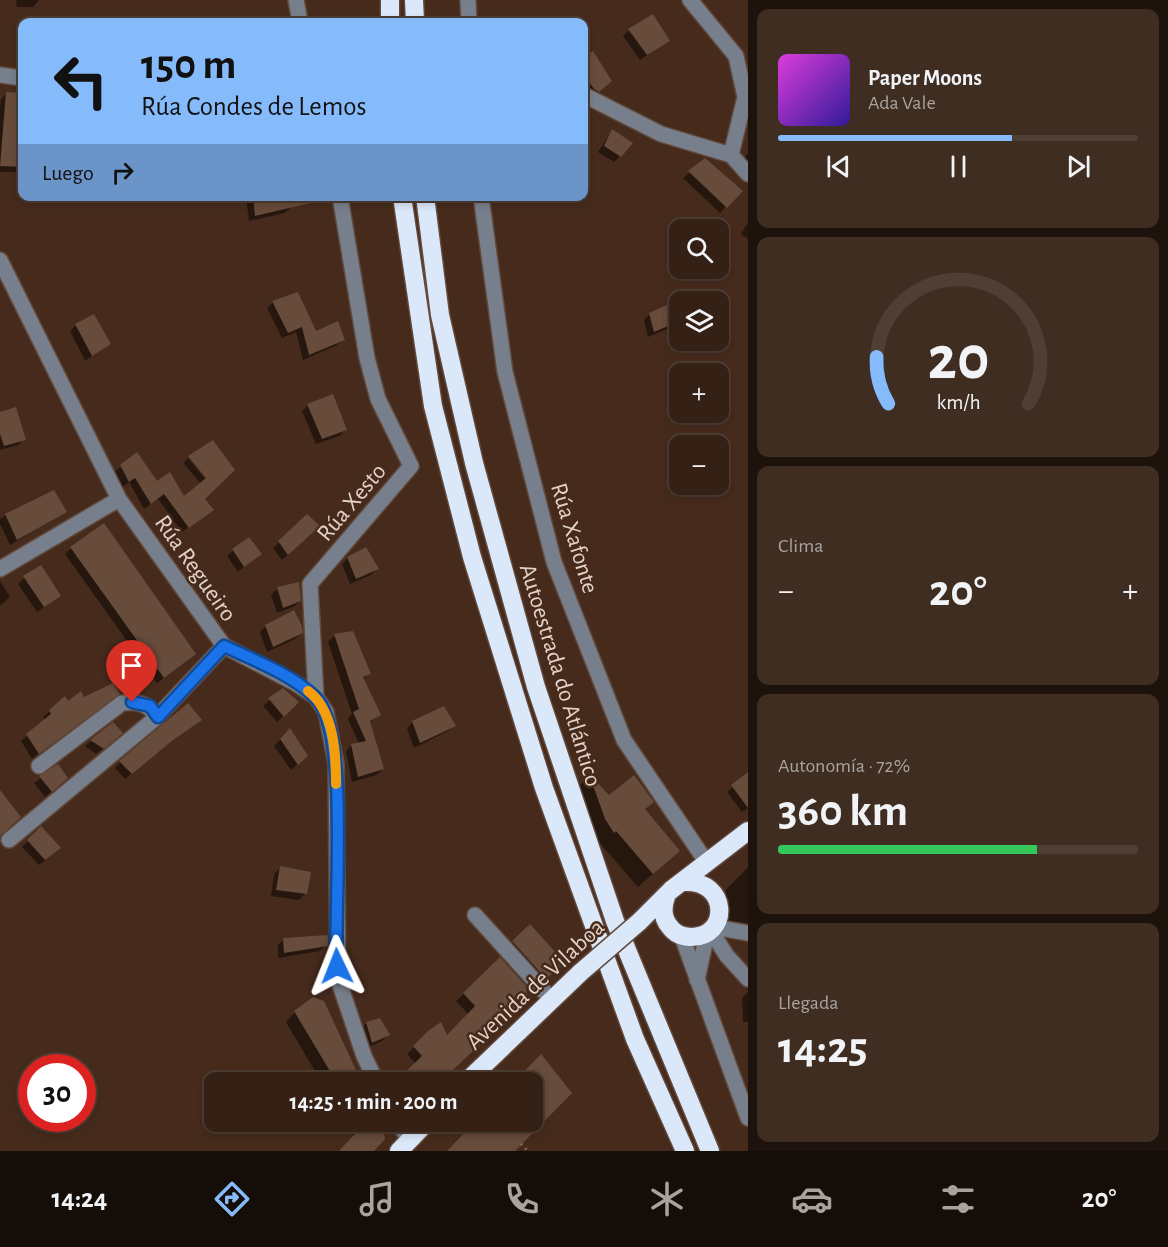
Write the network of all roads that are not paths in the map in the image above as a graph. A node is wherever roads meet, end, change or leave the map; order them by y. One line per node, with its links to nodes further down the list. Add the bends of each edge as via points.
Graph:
1 (297, 0): 6 (street)
2 (390, 0): 7 (highway)
3 (414, 0): 8 (highway)
4 (468, 0): 9 (street)
5 (690, 0): 13 (street, via 736,56 745,97)
6 (299, 18)
7 (390, 18)
8 (415, 18)
9 (469, 18)
10 (0, 75): 11 (street)
11 (18, 77)
12 (588, 97): 13 (street, via 661,134)
13 (731, 155): 14 (street)
14 (748, 174)
15 (341, 201): 23 (street, Rúa Xesto, via 367,358 378,399 411,466 310,584)
16 (403, 201): 44 (highway, Autoestrada do Atlántico, via 433,406 472,557 544,789 635,1039)
17 (426, 201): 45 (highway, Autoestrada do Atlántico, via 440,315 471,452 536,687 615,921)
18 (482, 201): 28 (street, Rúa Xafonte, via 506,372 554,561 624,740)
19 (0, 260): 20 (street, Rúa Regueiro)
20 (119, 498): 21 (street); 22 (street, Rúa Regueiro)
21 (0, 569)
22 (224, 646): 23 (street, Rúa Regueiro); 24 (street)
23 (316, 697): 39 (street, via 326,712 336,764 338,979)
24 (158, 717): 25 (street, via 150,706 122,703); 27 (street)
25 (39, 766)
26 (748, 831): 28 (highway, Avenida de Vilaboa)
27 (9, 840)
28 (713, 858): 29 (highway, Avenida de Vilaboa); 32 (highway)
29 (684, 882): 30 (highway, Avenida de Vilaboa, via 671,890); 32 (highway, via 706,885)
30 (665, 905): 35 (highway, via 673,932); 38 (highway, Avenida de Vilaboa, bridge, via 639,922)
31 (475, 915): 38 (street)
32 (714, 920): 33 (street); 34 (street); 35 (highway, via 698,937); 36 (street, via 727,956); 37 (street)
33 (748, 927)
34 (748, 933)
35 (682, 936): 37 (street)
36 (748, 979)
37 (697, 983): 41 (street)
38 (551, 999): 40 (highway, Avenida de Vilaboa)
39 (372, 1072)
40 (476, 1072)
41 (748, 1118)
42 (417, 1132): 43 (highway)
43 (405, 1145)
44 (685, 1151)
45 (710, 1151)

